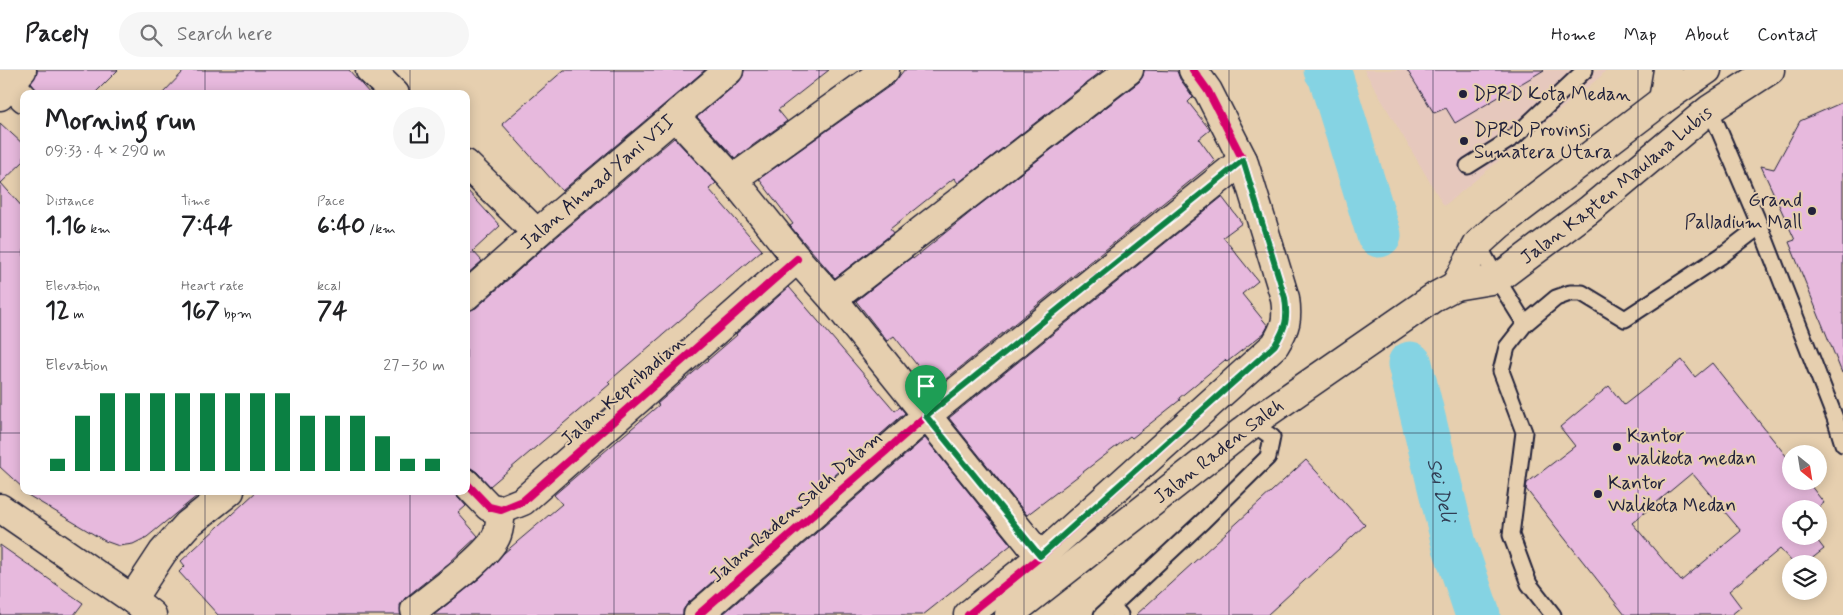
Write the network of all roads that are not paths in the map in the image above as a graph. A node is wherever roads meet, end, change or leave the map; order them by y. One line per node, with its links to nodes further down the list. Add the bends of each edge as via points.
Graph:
1 (370, 70): 10 (street)
2 (729, 70): 13 (street, Jalan Ahmad Yani VII)
3 (885, 70): 17 (street)
4 (1129, 70): 25 (street)
5 (1193, 70): 14 (street, via 1208,91)
6 (1585, 70): 15 (lane, via 1514,137)
7 (1668, 70): 11 (street)
8 (1707, 70): 11 (street, Jalan Kapten Maulana Lubis)
9 (1770, 70): 12 (street, Jalan Kapten Maulana Lubis)
10 (391, 90)
11 (1663, 100): 20 (street, Jalan Kapten Maulana Lubis)
12 (1710, 109): 18 (lane); 22 (street, Jalan Kapten Maulana Lubis, via 1589,210)
13 (675, 116): 17 (street); 19 (street, Jalan Ahmad Yani VII)
14 (1243, 160): 28 (street, Jalan Raden Saleh Dalam); 35 (street, via 1285,298 1288,314 1284,330 1275,345)
15 (1468, 166)
16 (470, 168): 19 (street)
17 (733, 179): 21 (street)
18 (1760, 226): 26 (lane, via 1721,256 1625,319 1582,293 1570,293 1556,298); 27 (lane)
19 (537, 233): 24 (street, Jalan Ahmad Yani VII)
20 (1478, 244): 22 (lane); 23 (street, Jalan Kapten Maulana Lubis)
21 (797, 258): 25 (street); 34 (street, Jalan Kepribadian, via 523,501)
22 (1497, 279): 23 (street, Jalan Kapten Maulana Lubis); 26 (lane)
23 (1445, 291): 29 (street, Jalan Raden Saleh)
24 (470, 292)
25 (833, 299): 28 (street)
26 (1526, 324): 42 (lane, via 1507,347 1501,371 1524,432 1511,535 1529,584)
27 (1839, 415): 30 (lane)
28 (926, 416): 35 (street); 39 (street, Jalan Raden Saleh Dalam)
29 (1257, 420): 35 (street, Jalan Raden Saleh); 38 (lane, via 1272,437 1268,457)
30 (1843, 444)
31 (470, 487): 34 (street, via 489,507)
32 (225, 495): 36 (street, via 187,525 163,552)
33 (0, 508): 36 (street)
34 (501, 510): 37 (street, via 497,536 490,546)
35 (1048, 566): 40 (street); 41 (street, Jalan Raden Saleh)
36 (135, 610)
37 (416, 610)
38 (1111, 612)
39 (698, 615)
40 (968, 615)
41 (1009, 615)
42 (1553, 615)

